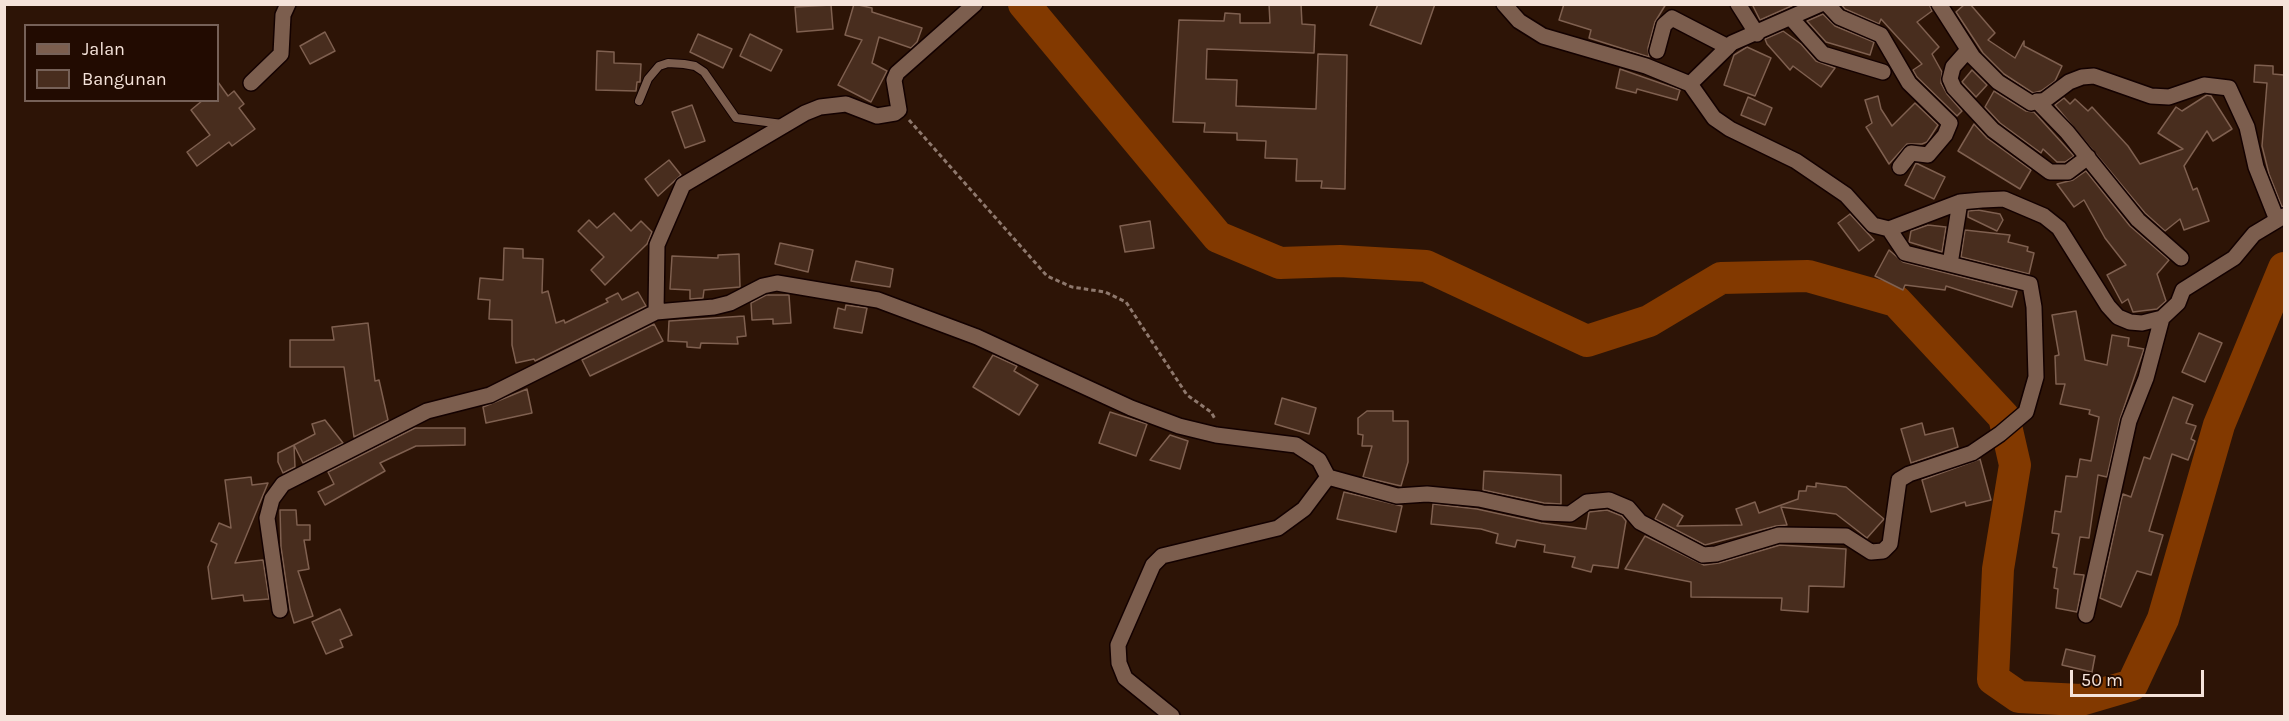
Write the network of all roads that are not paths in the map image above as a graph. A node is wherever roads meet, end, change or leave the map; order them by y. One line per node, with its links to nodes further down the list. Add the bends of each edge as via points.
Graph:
1 (288, 4): 13 (street, via 283,15 281,54)
2 (975, 4): 17 (street, via 897,73 894,80 899,110 884,117 846,104 820,107)
3 (1504, 4): 14 (street, via 1519,21 1543,36 1646,66)
4 (1738, 4): 8 (street)
5 (1939, 4): 10 (street)
6 (1820, 5): 7 (street); 19 (street, via 1881,34 1909,83 1950,123 1928,154 1911,153)
7 (1791, 18): 8 (street); 12 (street, via 1823,54)
8 (1757, 34): 9 (street)
9 (1728, 47): 11 (street, via 1672,18 1664,25); 14 (street)
10 (1968, 50): 16 (street, via 1998,82 2031,103); 18 (street, via 1953,67 1950,79 1994,130 2050,172 2068,172)
11 (1658, 51)
12 (1883, 72)
13 (251, 83)
14 (1690, 84): 22 (street, via 1722,123 1796,162 1846,195 1872,225)
15 (639, 100): 17 (lane, via 659,66 684,64 704,72 736,118)
16 (2037, 101): 18 (street); 21 (street, via 2045,100 2069,82 2094,76 2151,96 2169,97 2204,85 2229,88 2247,127 2256,167)
17 (786, 124): 25 (street, via 683,185 657,245)
18 (2088, 157): 23 (street, via 2138,220)
19 (1900, 167)
20 (1960, 202): 22 (street); 24 (street); 26 (street, via 2004,200 2044,216 2059,228 2118,317 2142,323)
21 (2281, 218): 26 (street, via 2254,234 2234,258 2183,290 2178,303)
22 (1889, 229): 24 (street, via 1905,253)
23 (2181, 258)
24 (1950, 264): 27 (street, via 2030,284 2035,389 2026,412 1972,453 1899,480 1888,549 1871,552 1846,536 1826,534 1779,536 1703,555 1640,522 1628,508 1609,500 1587,502 1570,514 1543,513 1479,499 1427,494 1398,496)
25 (656, 312): 27 (street, via 714,307 777,284 878,300 977,337 1179,426 1216,435 1296,444 1319,460); 28 (street, via 490,395 427,411 283,484 272,499 267,518)
26 (2162, 318): 29 (street, via 2146,378 2129,421)
27 (1328, 477): 30 (street, via 1304,509 1278,528 1162,556 1153,565 1118,645 1118,654 1125,678)
28 (280, 610)
29 (2086, 615)
30 (1172, 717)

